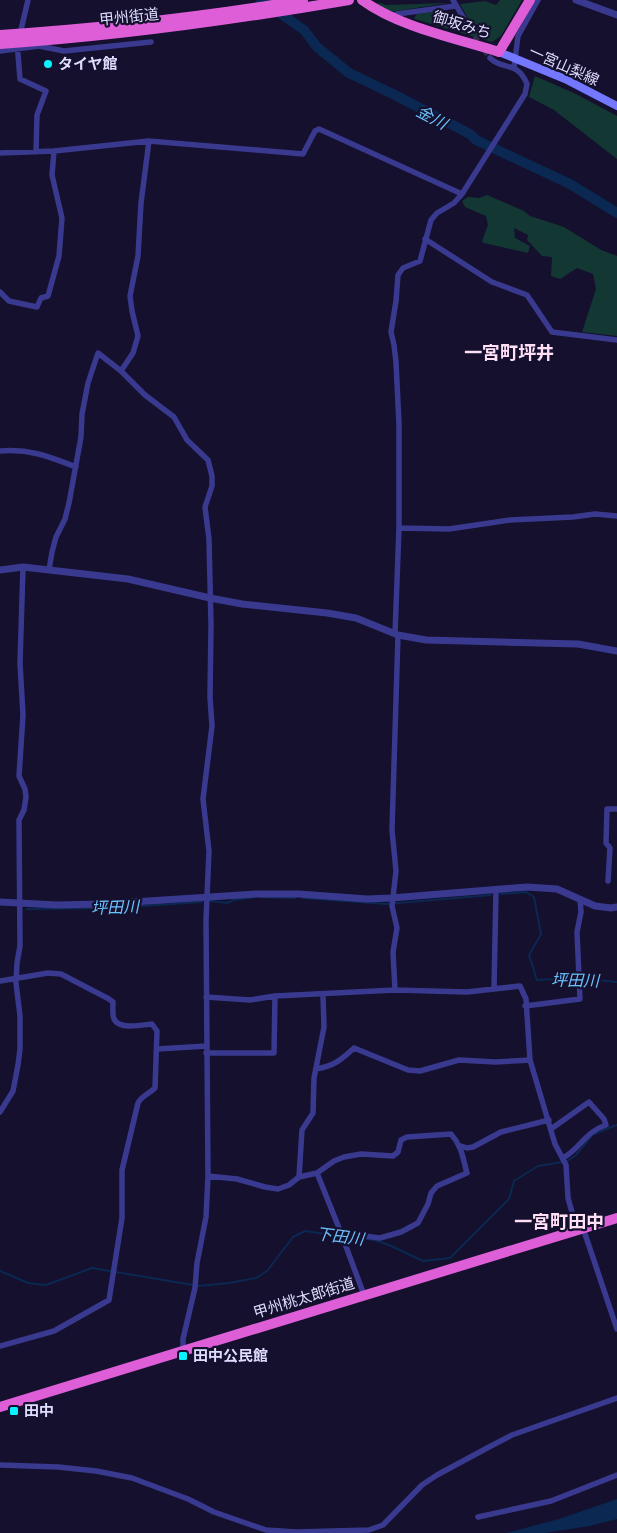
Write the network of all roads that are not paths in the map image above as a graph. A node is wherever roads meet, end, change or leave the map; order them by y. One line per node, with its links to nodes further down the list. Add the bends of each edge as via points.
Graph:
1 (28, 0): 16 (street)
2 (303, 0): 13 (highway)
3 (349, 0): 13 (highway, 甲州街道, via 230,20)
4 (362, 0): 12 (highway, 御坂みち)
5 (526, 0): 10 (highway)
6 (530, 0): 10 (highway, 御坂みち)
7 (538, 0): 21 (street, via 518,36)
8 (576, 0): 11 (street)
9 (454, 3): 12 (street); 14 (street)
10 (522, 12): 20 (highway, 御坂みち)
11 (617, 15)
12 (391, 17): 20 (highway, 御坂みち)
13 (138, 28): 16 (highway, 甲州街道)
14 (470, 30)
15 (0, 36): 16 (highway)
16 (18, 42): 17 (street, via 64,51); 18 (highway, 甲州街道); 19 (street); 25 (street, via 20,79 46,91 37,115)
17 (151, 42)
18 (0, 44)
19 (0, 51)
20 (498, 55): 21 (street, via 497,63); 22 (main road, 一宮山梨線, via 565,79)
21 (514, 68): 27 (street, via 527,84 524,94)
22 (617, 106)
23 (148, 141): 24 (street); 27 (street, via 304,154 314,131 319,129); 31 (street, via 138,256 130,296 138,336 133,352)
24 (54, 151): 25 (street); 29 (street, via 52,175 62,218 60,256 48,296 41,298 37,307 9,302)
25 (36, 152): 26 (street)
26 (0, 153)
27 (463, 191): 28 (street, via 454,203 434,217)
28 (425, 238): 30 (street, via 492,282 527,295 552,332); 35 (street, via 420,261 403,268 398,275 391,332 396,362)
29 (0, 292)
30 (617, 340)
31 (120, 371): 33 (street, via 98,352 82,414); 39 (street, via 144,395 174,417 187,440 210,464 212,482 205,507)
32 (0, 451): 33 (street, via 40,453)
33 (76, 467): 38 (street, via 65,519 56,537)
34 (617, 516): 35 (street, via 596,514 510,520 449,529)
35 (399, 528): 40 (street)
36 (23, 567): 37 (street); 38 (street); 50 (street, via 20,776 26,797 19,820)
37 (0, 570)
38 (49, 570): 39 (street, via 128,579)
39 (210, 598): 40 (street, via 356,618); 46 (street, via 212,726 204,799 209,852)
40 (397, 634): 41 (street, via 462,642 578,644); 49 (street, via 392,830 396,871)
41 (617, 652)
42 (617, 809): 43 (street, via 607,809 606,843)
43 (614, 848): 44 (street)
44 (608, 880)
45 (496, 889): 47 (street, via 543,887); 49 (street); 54 (street)
46 (207, 898): 49 (street, via 299,894); 50 (street, via 102,904); 57 (street)
47 (580, 899): 51 (street, via 595,906); 59 (street, via 577,932 580,999)
48 (0, 902): 50 (street)
49 (392, 902): 55 (street, via 397,928 393,952)
50 (19, 903): 52 (street, via 20,946)
51 (617, 907)
52 (16, 978): 53 (street); 60 (street, via 48,973 68,977 109,998 113,1002 113,1017 121,1025 152,1024 157,1031); 64 (street, via 20,1016 18,1065 13,1091)
53 (0, 981)
54 (494, 989): 55 (street, via 467,992); 59 (street, via 520,986 526,999)
55 (395, 990): 56 (street)
56 (323, 995): 58 (street); 63 (street, via 324,1027)
57 (206, 996): 58 (street, via 250,1000); 61 (street)
58 (275, 996): 61 (street, via 274,1052)
59 (525, 1006): 62 (street)
60 (157, 1049): 61 (street); 77 (street, via 155,1088 138,1102 122,1170 122,1218 109,1300 54,1331)
61 (206, 1050): 70 (street)
62 (530, 1060): 63 (street, via 459,1060 420,1071 408,1070 354,1048 330,1066); 65 (street)
63 (316, 1069): 71 (street, via 313,1113 302,1130)
64 (0, 1112)
65 (549, 1120): 66 (street); 67 (street, via 501,1132 473,1147)
66 (551, 1130): 68 (street); 68 (street, via 589,1102 604,1119 606,1125 590,1133 570,1155)
67 (461, 1146): 69 (street, via 451,1134 407,1137 400,1140 398,1152 393,1156 352,1155 334,1161); 74 (street, via 467,1174 437,1186 418,1223 380,1238)
68 (563, 1158): 73 (street, via 568,1198)
69 (316, 1173): 71 (street); 74 (street)
70 (208, 1176): 71 (street, via 278,1189); 78 (street, via 206,1217)
71 (299, 1177)
72 (617, 1218): 73 (highway, 甲州桃太郎街道)
73 (580, 1229): 75 (highway, 甲州桃太郎街道); 76 (street)
74 (342, 1236): 75 (street)
75 (364, 1296): 78 (highway, 甲州桃太郎街道)
76 (617, 1329)
77 (0, 1346)
78 (183, 1351): 80 (highway, 甲州桃太郎街道)
79 (617, 1398): 81 (street, via 512,1435 489,1447 422,1485 383,1525 369,1530 266,1530 132,1478 86,1470)
80 (0, 1407)
81 (0, 1465)
82 (617, 1475): 83 (street, via 551,1501)
83 (478, 1518)

